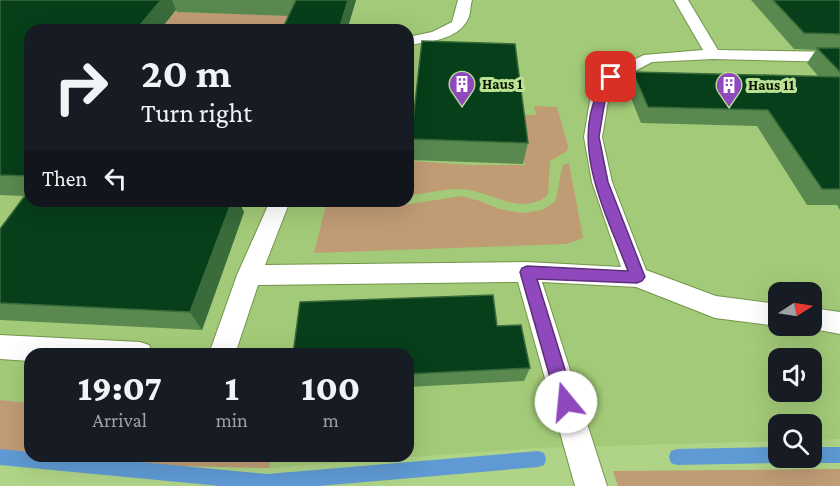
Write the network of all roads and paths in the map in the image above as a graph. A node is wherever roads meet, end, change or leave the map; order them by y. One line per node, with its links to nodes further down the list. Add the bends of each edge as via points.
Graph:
1 (465, 0): 3 (lane, via 462,18 451,30)
2 (681, 0): 4 (lane)
3 (414, 40)
4 (713, 54): 5 (lane); 9 (lane, via 649,58 611,77 599,100 593,137 602,182)
5 (840, 57)
6 (277, 207): 8 (lane)
7 (527, 272): 8 (lane); 9 (lane); 16 (lane)
8 (249, 275): 14 (lane)
9 (637, 277): 10 (lane, via 716,307)
10 (768, 314)
11 (822, 320): 12 (lane)
12 (840, 323)
13 (0, 348): 15 (lane)
14 (224, 348)
15 (24, 349)
16 (591, 486)

